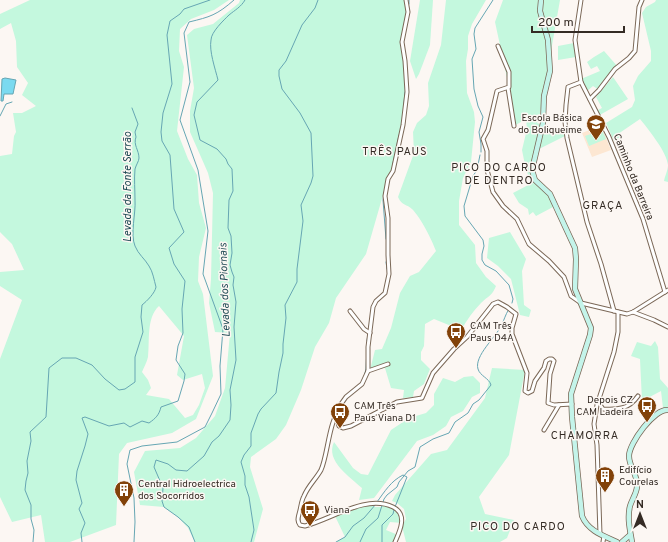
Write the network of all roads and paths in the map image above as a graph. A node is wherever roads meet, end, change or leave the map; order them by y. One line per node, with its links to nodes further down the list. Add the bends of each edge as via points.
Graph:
1 (406, 0): 16 (street, via 408,12 402,42 407,92 403,125 385,196 389,274 384,294 374,303)
2 (541, 0): 11 (main road, via 540,11 548,40 550,71 544,96 543,123 532,170 536,182 550,194 575,248 575,285)
3 (581, 0): 6 (street, Caminho da Barreira, via 575,40)
4 (642, 0): 8 (street, via 635,51)
5 (498, 46): 7 (street, via 510,72)
6 (581, 82): 8 (street, Caminho da Barreira); 13 (street, via 568,87 565,122 567,138 587,222)
7 (508, 88): 9 (street); 11 (street, via 497,91 488,130 483,139 493,192 503,206 518,219 529,244 561,273 571,296)
8 (590, 98): 10 (street, Caminho da Barreira, via 642,219)
9 (514, 126)
10 (666, 291): 14 (street)
11 (581, 303): 13 (street); 21 (main road, via 591,330 571,394)
12 (350, 311): 16 (street)
13 (616, 311): 14 (street, via 627,314); 20 (street, via 618,332)
14 (633, 312): 15 (street)
15 (668, 327)
16 (370, 333): 18 (street)
17 (388, 364): 18 (street)
18 (368, 371): 23 (street, via 362,384 346,397)
19 (638, 396): 20 (street, via 630,405 619,409 603,409)
20 (598, 402): 26 (street, via 594,424)
21 (572, 404): 22 (street); 26 (main road, via 582,516 588,526)
22 (559, 405): 23 (street, via 550,404 547,400 554,364 552,359 546,361 532,391 528,393 525,390 526,373 512,334 516,314 500,303 495,303 433,373 422,398 397,402 351,426 344,427 340,427 338,423 344,412); 25 (street)
23 (341, 409): 28 (street, via 335,418 321,470 304,495 298,521 300,525 310,524 374,502 382,502 396,508 402,519)
24 (668, 410): 27 (main road, via 663,409 657,413 630,449 629,458 637,486 629,510)
25 (544, 430)
26 (602, 535): 29 (street); 30 (main road)
27 (630, 535): 31 (main road); 32 (main road)
28 (395, 542)
29 (603, 542)
30 (618, 542)
31 (622, 542)
32 (632, 542)

